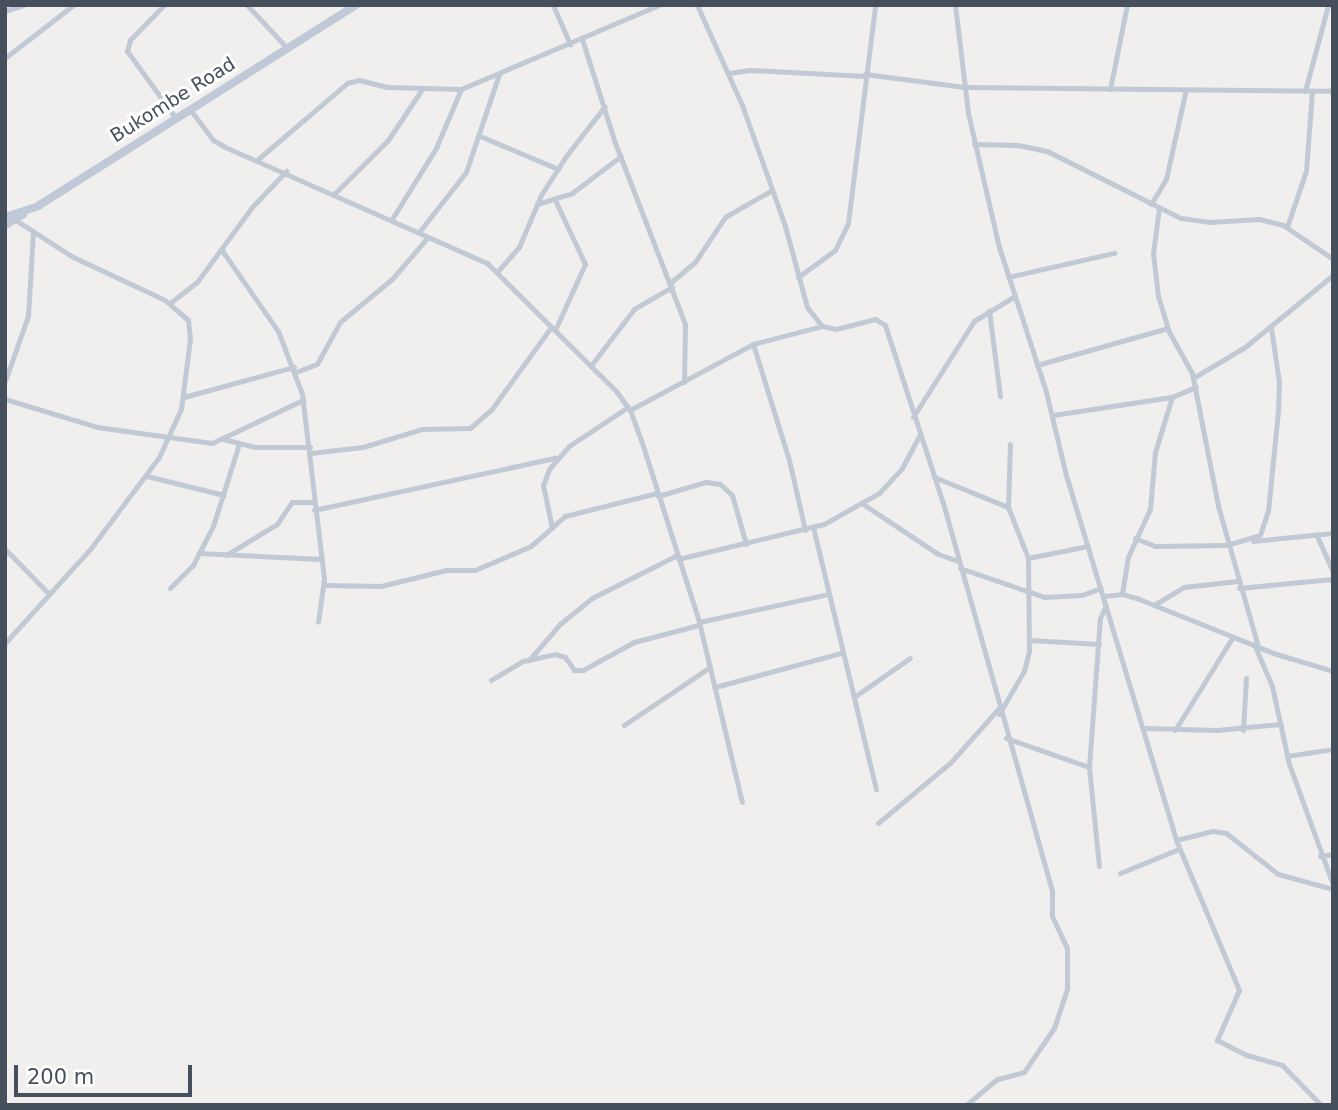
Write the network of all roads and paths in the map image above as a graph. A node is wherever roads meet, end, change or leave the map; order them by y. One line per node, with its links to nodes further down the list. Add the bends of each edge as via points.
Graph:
1 (23, 5): 13 (street)
2 (73, 5): 17 (street)
3 (164, 5): 30 (street, via 134,36 127,51)
4 (247, 5): 16 (street)
5 (553, 5): 15 (street)
6 (659, 5): 14 (street)
7 (697, 5): 18 (street)
8 (875, 5): 20 (street)
9 (955, 5): 21 (street)
10 (1127, 5): 24 (street)
11 (1328, 5): 26 (street)
12 (352, 6): 16 (main road, Bukombe Road)
13 (5, 11)
14 (582, 39): 15 (street); 28 (street)
15 (570, 44): 19 (street)
16 (287, 48): 29 (main road, Bukombe Road)
17 (5, 58)
18 (729, 73): 20 (street); 37 (street)
19 (499, 74): 23 (street); 31 (street)
20 (865, 75): 21 (street); 56 (street, via 848,223 835,250)
21 (964, 87): 24 (street); 32 (street)
22 (422, 89): 23 (street); 34 (street, via 359,80 347,83); 38 (street, via 388,140)
23 (461, 89): 44 (street, via 436,148)
24 (1110, 89): 25 (street)
25 (1185, 89): 26 (street); 41 (street, via 1164,187)
26 (1309, 91): 27 (street); 46 (street, via 1306,171)
27 (1333, 92)
28 (605, 106): 33 (street); 35 (street)
29 (189, 108): 30 (main road, Bukombe Road); 34 (street, via 213,140)
30 (175, 117): 43 (main road, Bukombe Road)
31 (480, 136): 35 (street); 47 (street, via 454,192)
32 (974, 144): 41 (street, via 1047,151); 55 (street)
33 (621, 156): 39 (street); 57 (street)
34 (257, 160): 36 (street)
35 (558, 169): 40 (street)
36 (286, 171): 38 (street); 50 (street)
37 (772, 190): 56 (street); 57 (street, via 725,217 695,262)
38 (335, 193): 44 (street)
39 (555, 200): 40 (street); 62 (street, via 585,264)
40 (537, 204): 53 (street, via 519,247)
41 (1151, 204): 42 (street)
42 (1159, 208): 46 (street, via 1195,221 1259,219); 63 (street, via 1153,253)
43 (10, 218): 45 (street); 48 (street)
44 (393, 219): 47 (street)
45 (5, 225)
46 (1287, 226): 52 (street)
47 (419, 232): 49 (street)
48 (33, 233): 59 (street); 70 (street, via 28,316)
49 (428, 237): 53 (street, via 481,258); 68 (street, via 392,279 340,322 317,364)
50 (220, 248): 59 (street, via 197,282); 68 (street, via 278,331)
51 (1114, 253): 55 (street)
52 (1333, 259)
53 (498, 271): 62 (street)
54 (1333, 275): 64 (street)
55 (1009, 277): 58 (street)
56 (798, 278): 61 (street, via 807,307)
57 (671, 285): 66 (street, via 634,309); 71 (street, via 687,335 681,365)
58 (1015, 296): 60 (street); 67 (street)
59 (170, 303): 74 (street, via 188,320)
60 (989, 311): 73 (street); 80 (street, via 974,321)
61 (822, 326): 65 (street); 80 (street, via 836,329 871,319 882,322)
62 (553, 328): 66 (street); 86 (street, via 491,410 470,429 422,429 363,447)
63 (1168, 328): 67 (street); 69 (street)
64 (1270, 328): 69 (street); 102 (street, via 1279,382 1278,411 1268,511 1260,535)
65 (753, 344): 71 (street); 98 (street)
66 (592, 364): 78 (street)
67 (1037, 365): 79 (street)
68 (295, 370): 74 (street); 77 (street)
69 (1193, 378): 72 (street)
70 (5, 381)
71 (684, 382): 78 (street)
72 (1196, 387): 75 (street); 104 (street)
73 (1000, 396)
74 (184, 397): 82 (street)
75 (1172, 397): 79 (street); 101 (street, via 1155,452 1150,509)
76 (5, 399): 82 (street, via 97,427)
77 (303, 400): 83 (street); 86 (street)
78 (629, 409): 87 (street); 91 (street)
79 (1053, 415): 105 (street)
80 (913, 417): 81 (street)
81 (919, 436): 89 (street); 93 (street, via 902,468)
82 (170, 439): 83 (street, via 212,443); 88 (street)
83 (223, 439): 84 (street)
84 (239, 444): 86 (street); 90 (street)
85 (1010, 444): 94 (street)
86 (310, 450): 92 (street)
87 (555, 458): 95 (street); 97 (street, via 543,485)
88 (147, 476): 90 (street); 119 (street)
89 (934, 477): 94 (street); 112 (street)
90 (224, 495): 107 (street)
91 (657, 495): 97 (street, via 580,510); 103 (street, via 706,482 720,484 732,495); 109 (street)
92 (314, 502): 95 (street); 108 (street, via 292,502 277,524)
93 (863, 504): 96 (street); 112 (street)
94 (1009, 507): 110 (street)
95 (314, 510): 111 (street)
96 (813, 527): 98 (street); 120 (street)
97 (552, 528): 115 (street, via 531,546 468,572 446,570 381,586)
98 (805, 530): 103 (street)
99 (1333, 533): 100 (street)
100 (1317, 536): 102 (street); 113 (street)
101 (1135, 538): 104 (street, via 1155,546); 122 (street)
102 (1249, 541): 104 (street)
103 (746, 544): 109 (street)
104 (1227, 545): 116 (street)
105 (1088, 546): 110 (street); 117 (street)
106 (5, 550): 119 (street)
107 (199, 553): 108 (street); 118 (street)
108 (225, 555): 111 (street)
109 (678, 557): 127 (street); 135 (street, via 592,598 560,624)
110 (1028, 558): 121 (street)
111 (321, 559): 115 (street)
112 (959, 564): 121 (street); 142 (street)
113 (1333, 572)
114 (1333, 579): 116 (street)
115 (324, 585): 126 (street)
116 (1239, 585): 125 (street, via 1184,587); 132 (street)
117 (1101, 588): 121 (street, via 1066,597); 123 (street)
118 (170, 589)
119 (49, 594): 130 (street)
120 (828, 594): 127 (street); 133 (street)
121 (1030, 594): 129 (street)
122 (1122, 594): 123 (street); 125 (street)
123 (1104, 596): 124 (street)
124 (1106, 605): 131 (street); 145 (street)
125 (1154, 605): 128 (street)
126 (318, 622)
127 (699, 624): 135 (street, via 634,642 578,671 561,654); 136 (street)
128 (1232, 638): 132 (street); 146 (street)
129 (1030, 640): 131 (street); 142 (street, via 1024,671)
130 (5, 643)
131 (1099, 644): 151 (street)
132 (1256, 645): 137 (street); 143 (street)
133 (841, 653): 140 (street); 141 (street)
134 (910, 658): 141 (street)
135 (529, 660): 139 (street)
136 (710, 667): 140 (street); 144 (street)
137 (1333, 671)
138 (1246, 678): 147 (street)
139 (491, 680)
140 (715, 687): 153 (street)
141 (854, 697): 152 (street)
142 (998, 711): 148 (street); 154 (street, via 951,762)
143 (1281, 724): 147 (street); 150 (street)
144 (624, 725)
145 (1144, 728): 146 (street); 155 (street)
146 (1175, 730): 147 (street)
147 (1243, 730)
148 (1006, 738): 151 (street); 162 (street, via 1052,891 1052,916 1067,948 1067,989 1054,1028 1024,1072 997,1079)
149 (1333, 749): 150 (street)
150 (1287, 756): 158 (street)
151 (1089, 767): 159 (street)
152 (876, 790)
153 (742, 802)
154 (878, 823)
155 (1175, 840): 156 (street); 161 (street, via 1213,831 1226,833 1278,874)
156 (1179, 849): 160 (street); 163 (street, via 1238,990 1217,1040 1282,1065)
157 (1333, 854): 158 (street)
158 (1320, 856): 161 (street)
159 (1099, 866)
160 (1120, 873)
161 (1333, 887)
162 (965, 1105)
163 (1321, 1105)

